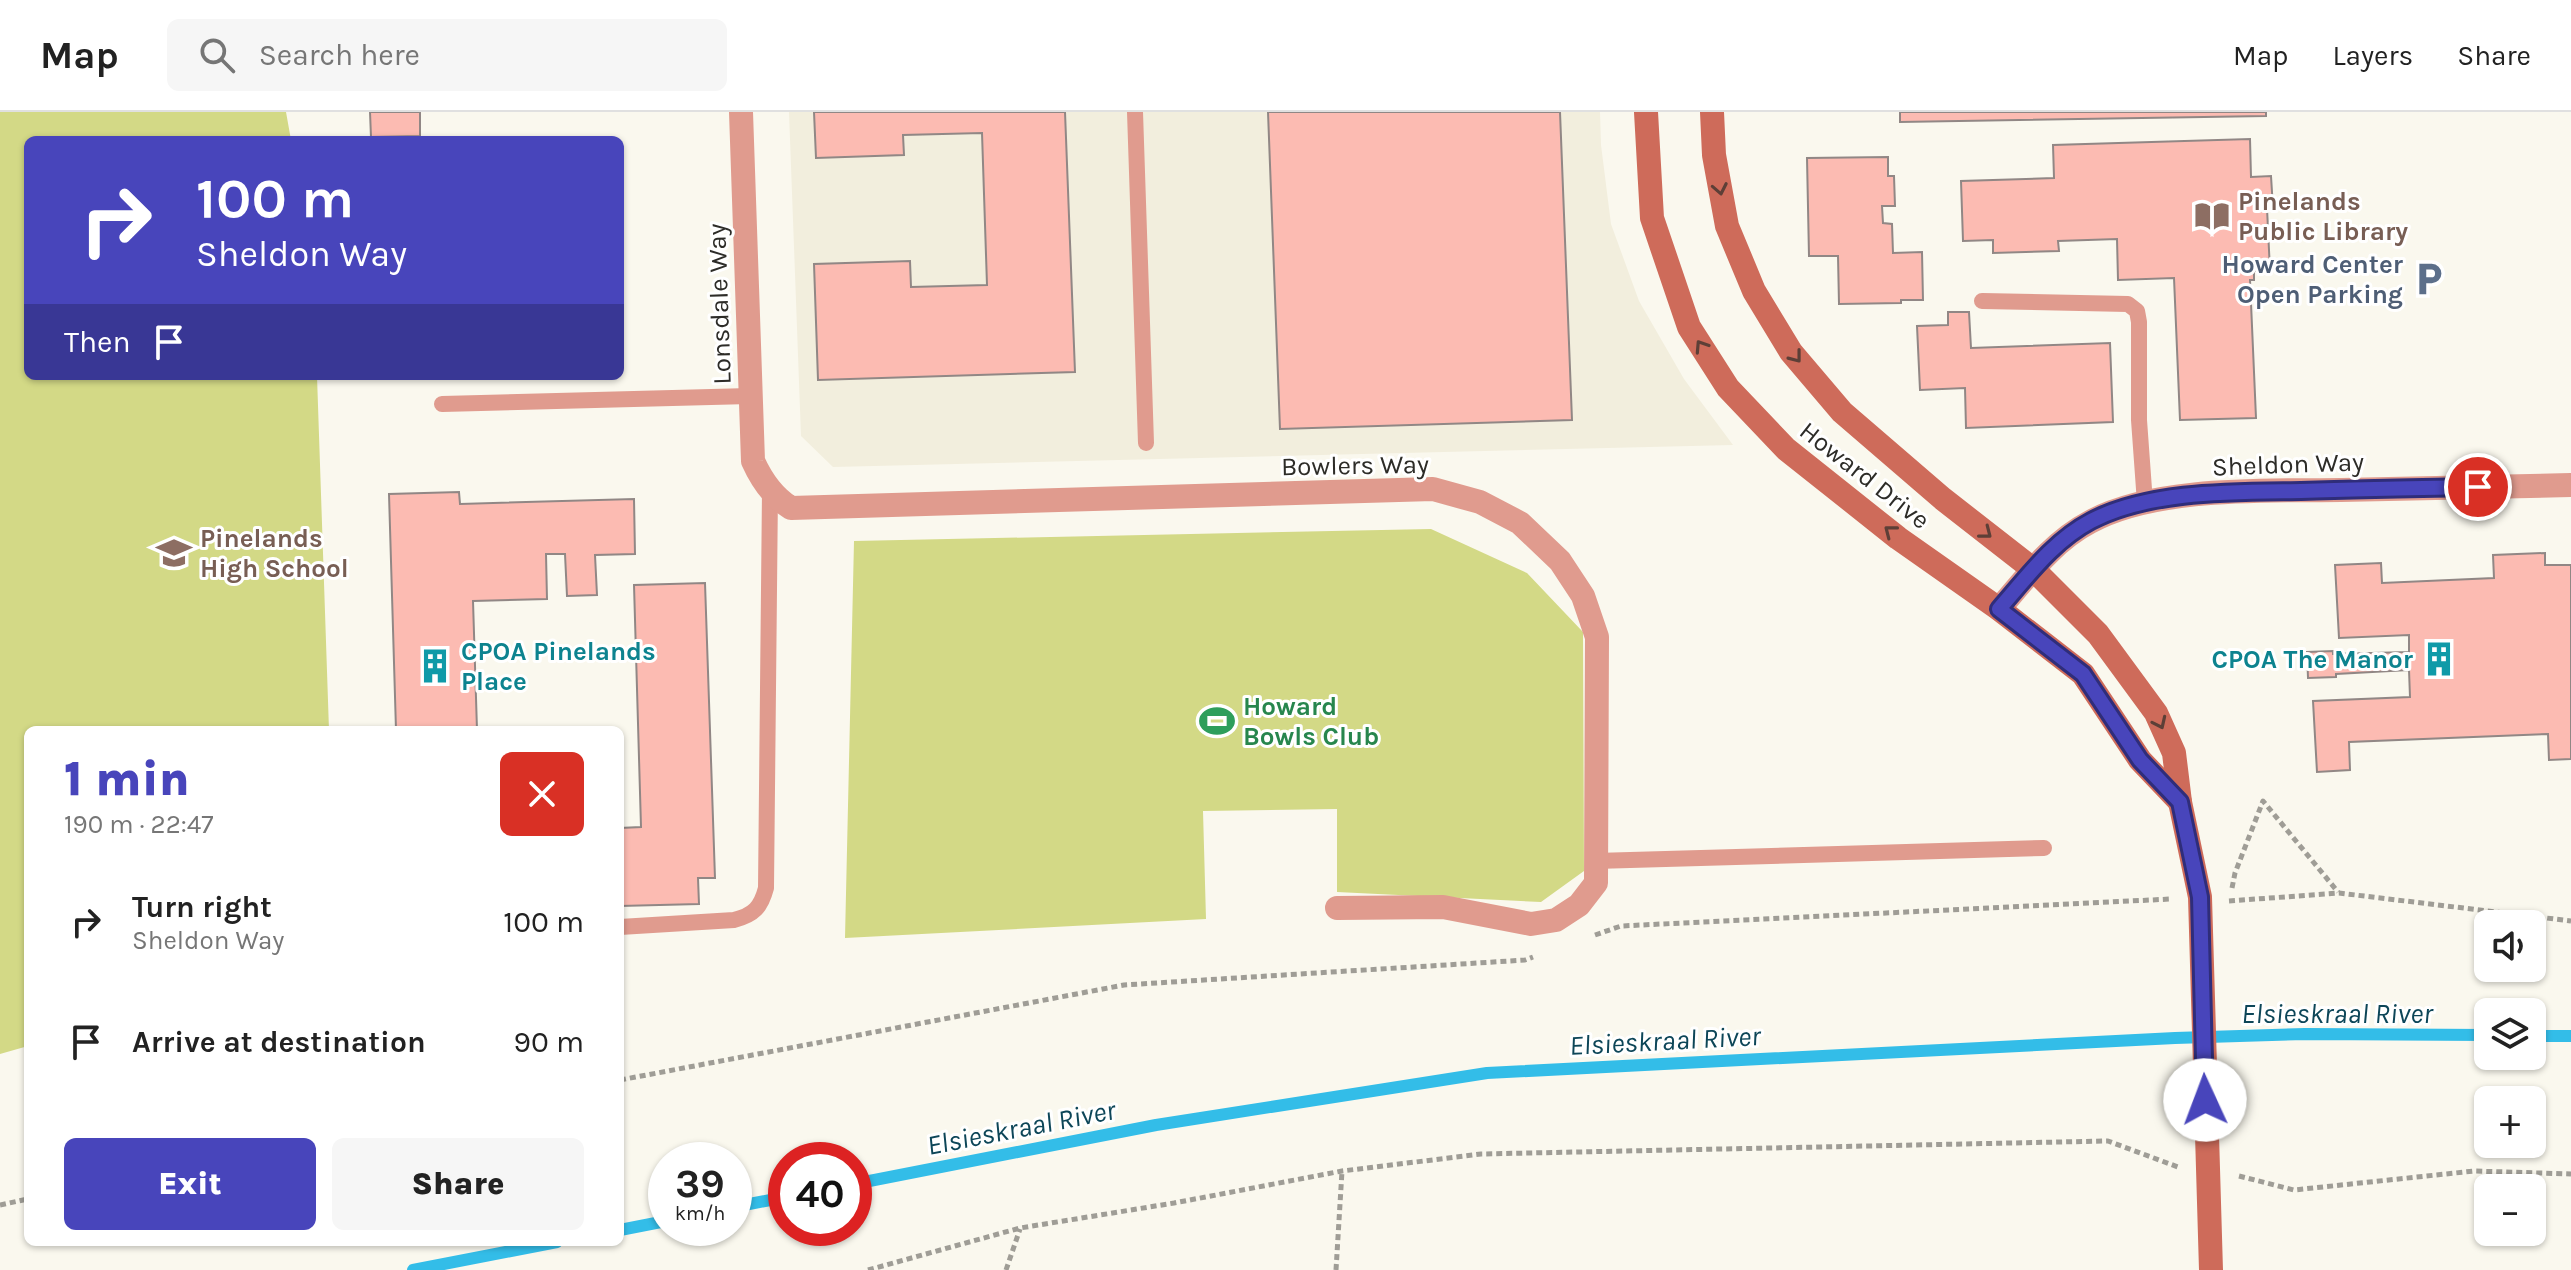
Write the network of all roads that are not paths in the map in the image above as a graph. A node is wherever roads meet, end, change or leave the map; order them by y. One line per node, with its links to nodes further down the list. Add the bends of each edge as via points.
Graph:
1 (741, 112): 6 (street, Lonsdale Way)
2 (1135, 112): 8 (lane)
3 (1646, 112): 13 (street, Howard Drive, one-way to 3, via 1786,449 1728,388 1689,327 1652,218)
4 (1712, 112): 12 (street, Howard Drive, one-way to 12, via 1727,226 1754,291 1791,352 1842,412)
5 (1982, 301): 11 (lane, via 2128,304 2137,311)
6 (750, 396): 7 (lane); 10 (street, Lonsdale Way, via 753,461)
7 (442, 404)
8 (1146, 443)
9 (2571, 485): 11 (street, Sheldon Way, via 2253,492)
10 (770, 490): 16 (street, Bowlers Way, via 791,508 1433,489 1480,502 1520,523 1560,561 1583,596 1597,637); 18 (lane, via 762,904 734,920)
11 (2145, 503): 12 (street, Sheldon Way, via 2091,521 2055,545)
12 (2034, 570): 13 (street, Sheldon Way); 14 (street, Howard Drive, one-way to 14, via 2098,634 2156,713 2174,753)
13 (1999, 609): 14 (street, Howard Drive, via 2083,674 2140,760)
14 (2180, 802): 19 (street, Howard Drive, via 2200,897)
15 (2044, 848): 16 (lane)
16 (1595, 861): 17 (street, Bowlers Way, via 1596,883 1579,905 1556,920 1531,924 1443,907)
17 (1337, 908)
18 (624, 927)
19 (2211, 1270)

